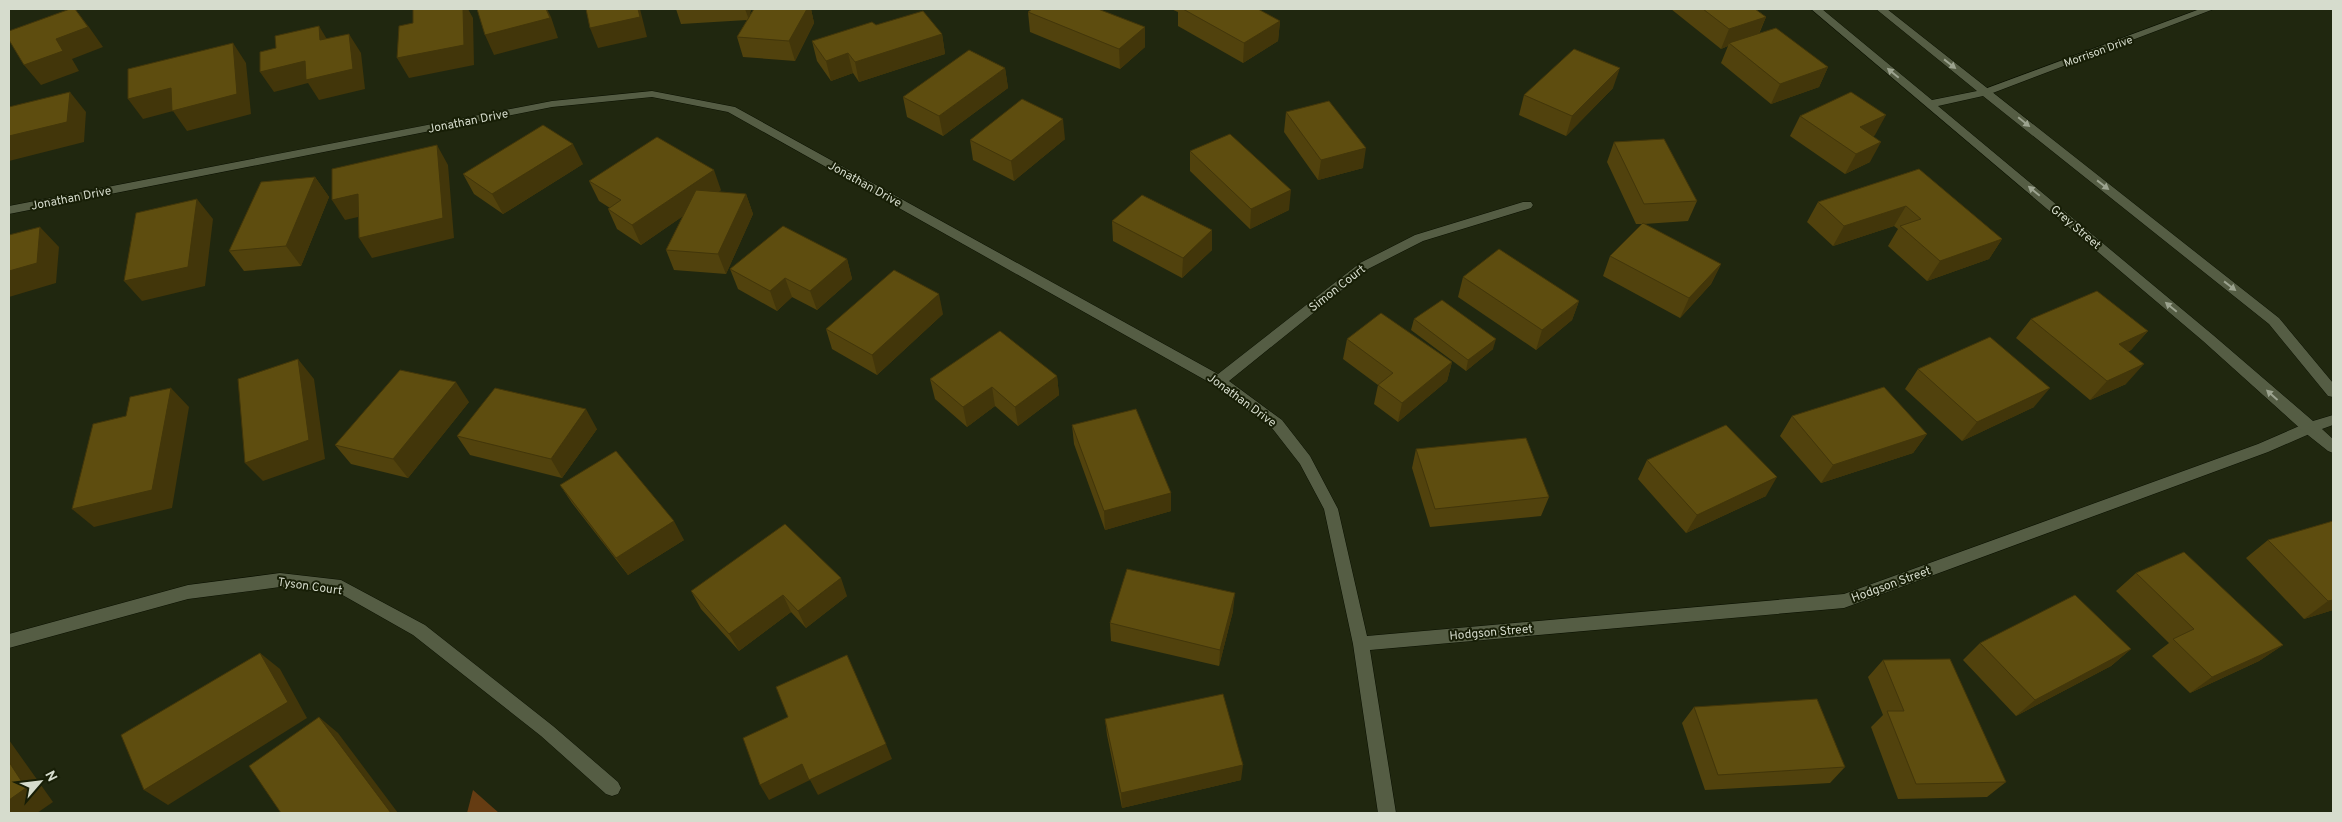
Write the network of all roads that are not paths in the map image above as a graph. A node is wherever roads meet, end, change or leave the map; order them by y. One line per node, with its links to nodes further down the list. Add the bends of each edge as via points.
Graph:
1 (1816, 9): 5 (street, Grey Street, one-way to 1)
2 (1881, 9): 4 (street, one-way to 4)
3 (2209, 9): 4 (street, Morrison Drive)
4 (1986, 92): 5 (street, Morrison Drive); 9 (street, one-way to 9, via 2274,321)
5 (1930, 104): 11 (street, Grey Street, one-way to 5, via 2208,338)
6 (1527, 205): 8 (street, Simon Court, via 1419,238 1364,266)
7 (9, 210): 8 (street, Jonathan Drive, via 552,104 652,94 731,109)
8 (1219, 381): 14 (street, Jonathan Drive, via 1277,424 1310,468 1331,509)
9 (2333, 392)
10 (2333, 420): 11 (street, Hodgson Street)
11 (2309, 428): 12 (street, Grey Street); 14 (street, Hodgson Street, via 2263,448 1844,601)
12 (2333, 447)
13 (9, 640): 15 (street, Tyson Court, via 188,592 280,580 342,587 419,630 547,731)
14 (1361, 644): 16 (street, Jonathan Drive)
15 (612, 788)
16 (1387, 813)

